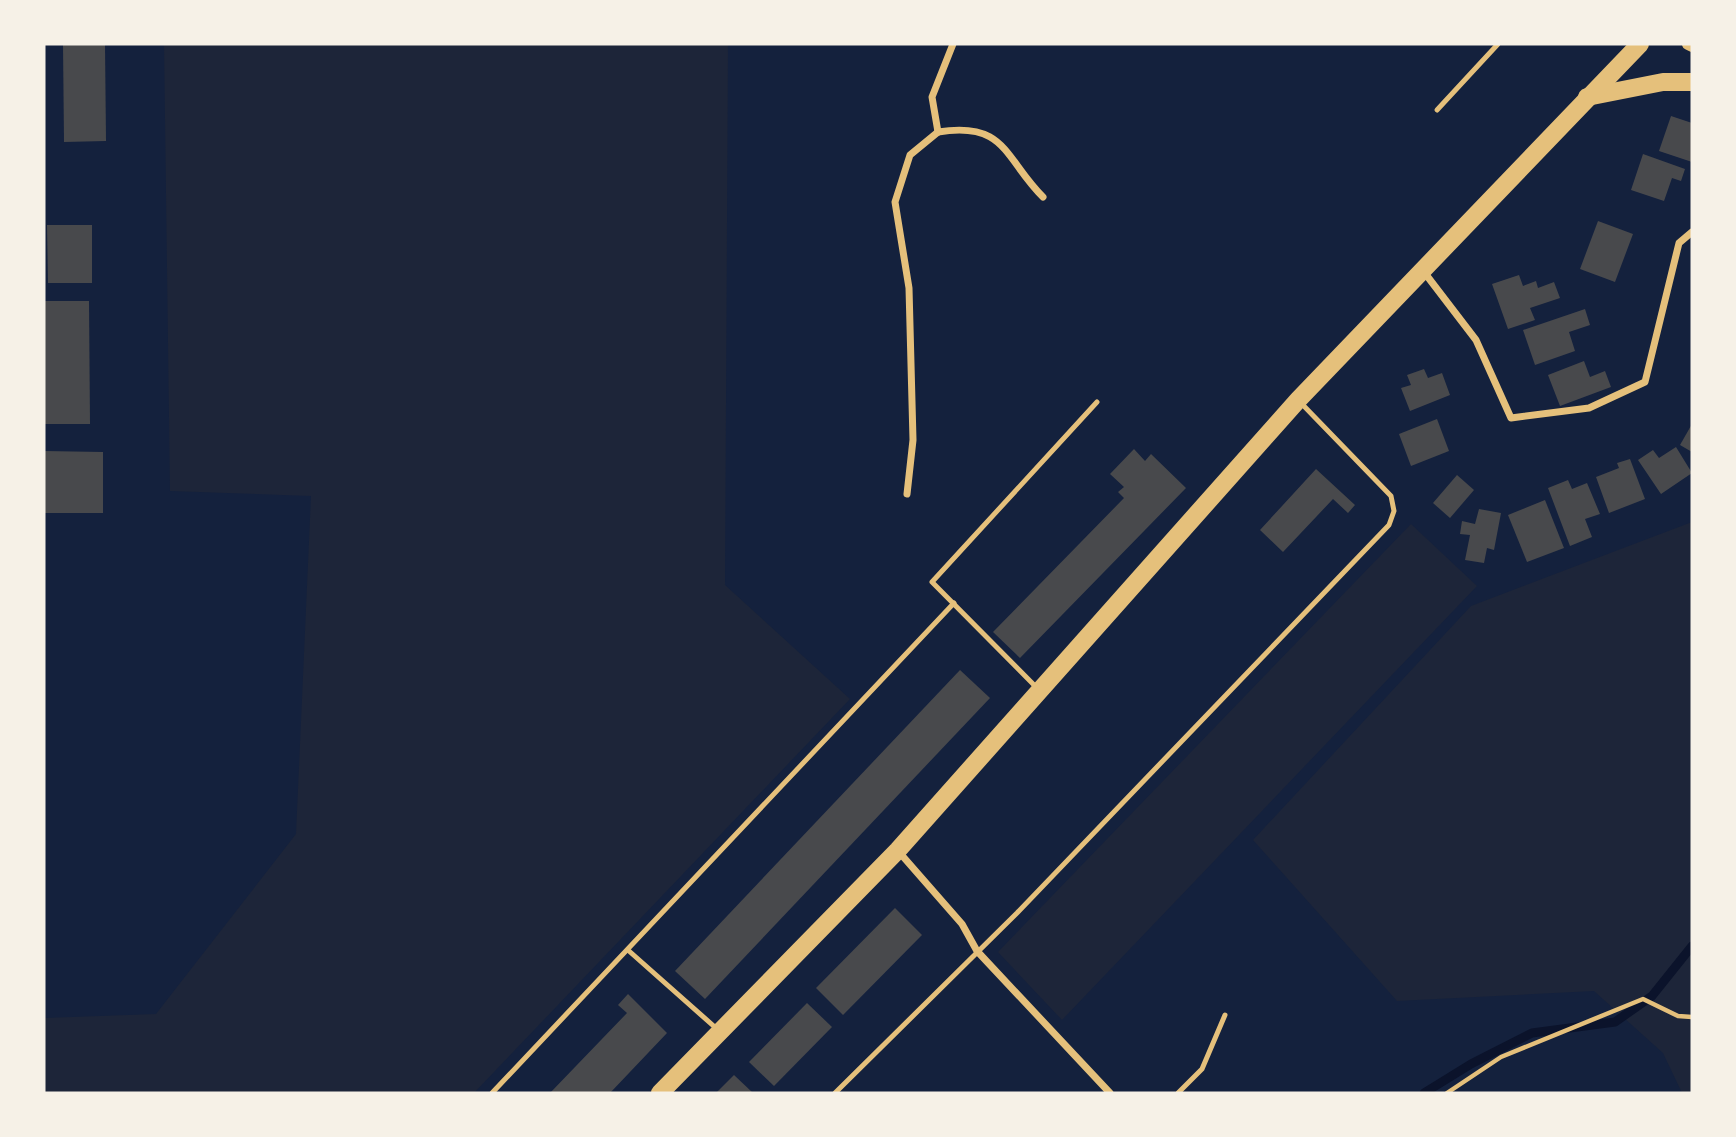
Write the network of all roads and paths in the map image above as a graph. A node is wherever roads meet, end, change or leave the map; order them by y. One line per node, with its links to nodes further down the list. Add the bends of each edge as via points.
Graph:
1 (953, 44): 7 (street, via 932,97)
2 (1498, 44): 6 (lane)
3 (1640, 44): 5 (main road)
4 (1692, 82): 5 (main road, via 1663,82)
5 (1587, 97): 10 (main road)
6 (1437, 110)
7 (938, 132): 8 (street, via 968,130 1002,142 1019,171); 13 (street, via 910,155 895,202 909,288 913,440)
8 (1043, 197)
9 (1692, 232): 10 (street, via 1679,243 1645,382 1589,408 1511,418 1476,340)
10 (1422, 270): 11 (main road)
11 (1298, 400): 15 (main road); 18 (lane, via 1387,491 1394,506 1389,525)
12 (1097, 402): 14 (lane, via 932,582)
13 (907, 494)
14 (954, 603): 15 (lane); 17 (lane)
15 (1039, 691): 16 (main road)
16 (898, 850): 18 (street, via 961,924); 21 (main road)
17 (629, 951): 21 (lane); 22 (lane)
18 (977, 951): 24 (lane); 25 (street)
19 (1225, 1016): 26 (lane, via 1202,1069)
20 (1692, 1017): 27 (path, via 1678,1016 1643,999 1501,1057)
21 (719, 1031): 23 (main road)
22 (492, 1093)
23 (660, 1093)
24 (835, 1093)
25 (1110, 1093)
26 (1178, 1093)
27 (1447, 1093)

